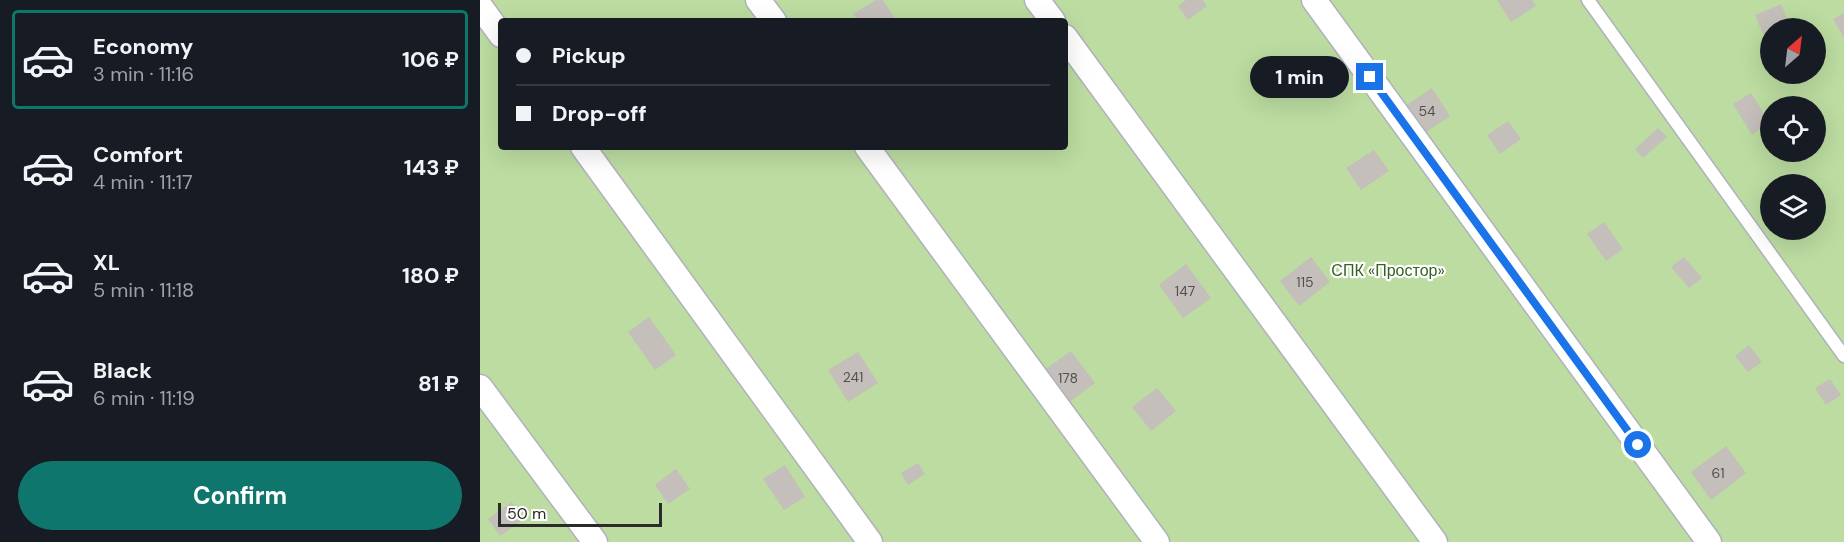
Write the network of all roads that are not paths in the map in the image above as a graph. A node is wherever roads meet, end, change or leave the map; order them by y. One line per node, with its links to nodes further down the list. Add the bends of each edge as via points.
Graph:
1 (758, 0): 6 (street)
2 (1037, 0): 7 (street)
3 (1314, 0): 18 (street)
4 (1588, 0): 12 (lane)
5 (480, 6): 8 (street)
6 (772, 18)
7 (1051, 18)
8 (498, 31)
9 (1068, 41): 17 (street)
10 (585, 150): 15 (street)
11 (869, 150): 16 (street)
12 (1844, 356)
13 (480, 387): 14 (street)
14 (595, 542)
15 (870, 542)
16 (1157, 542)
17 (1435, 542)
18 (1709, 542)

